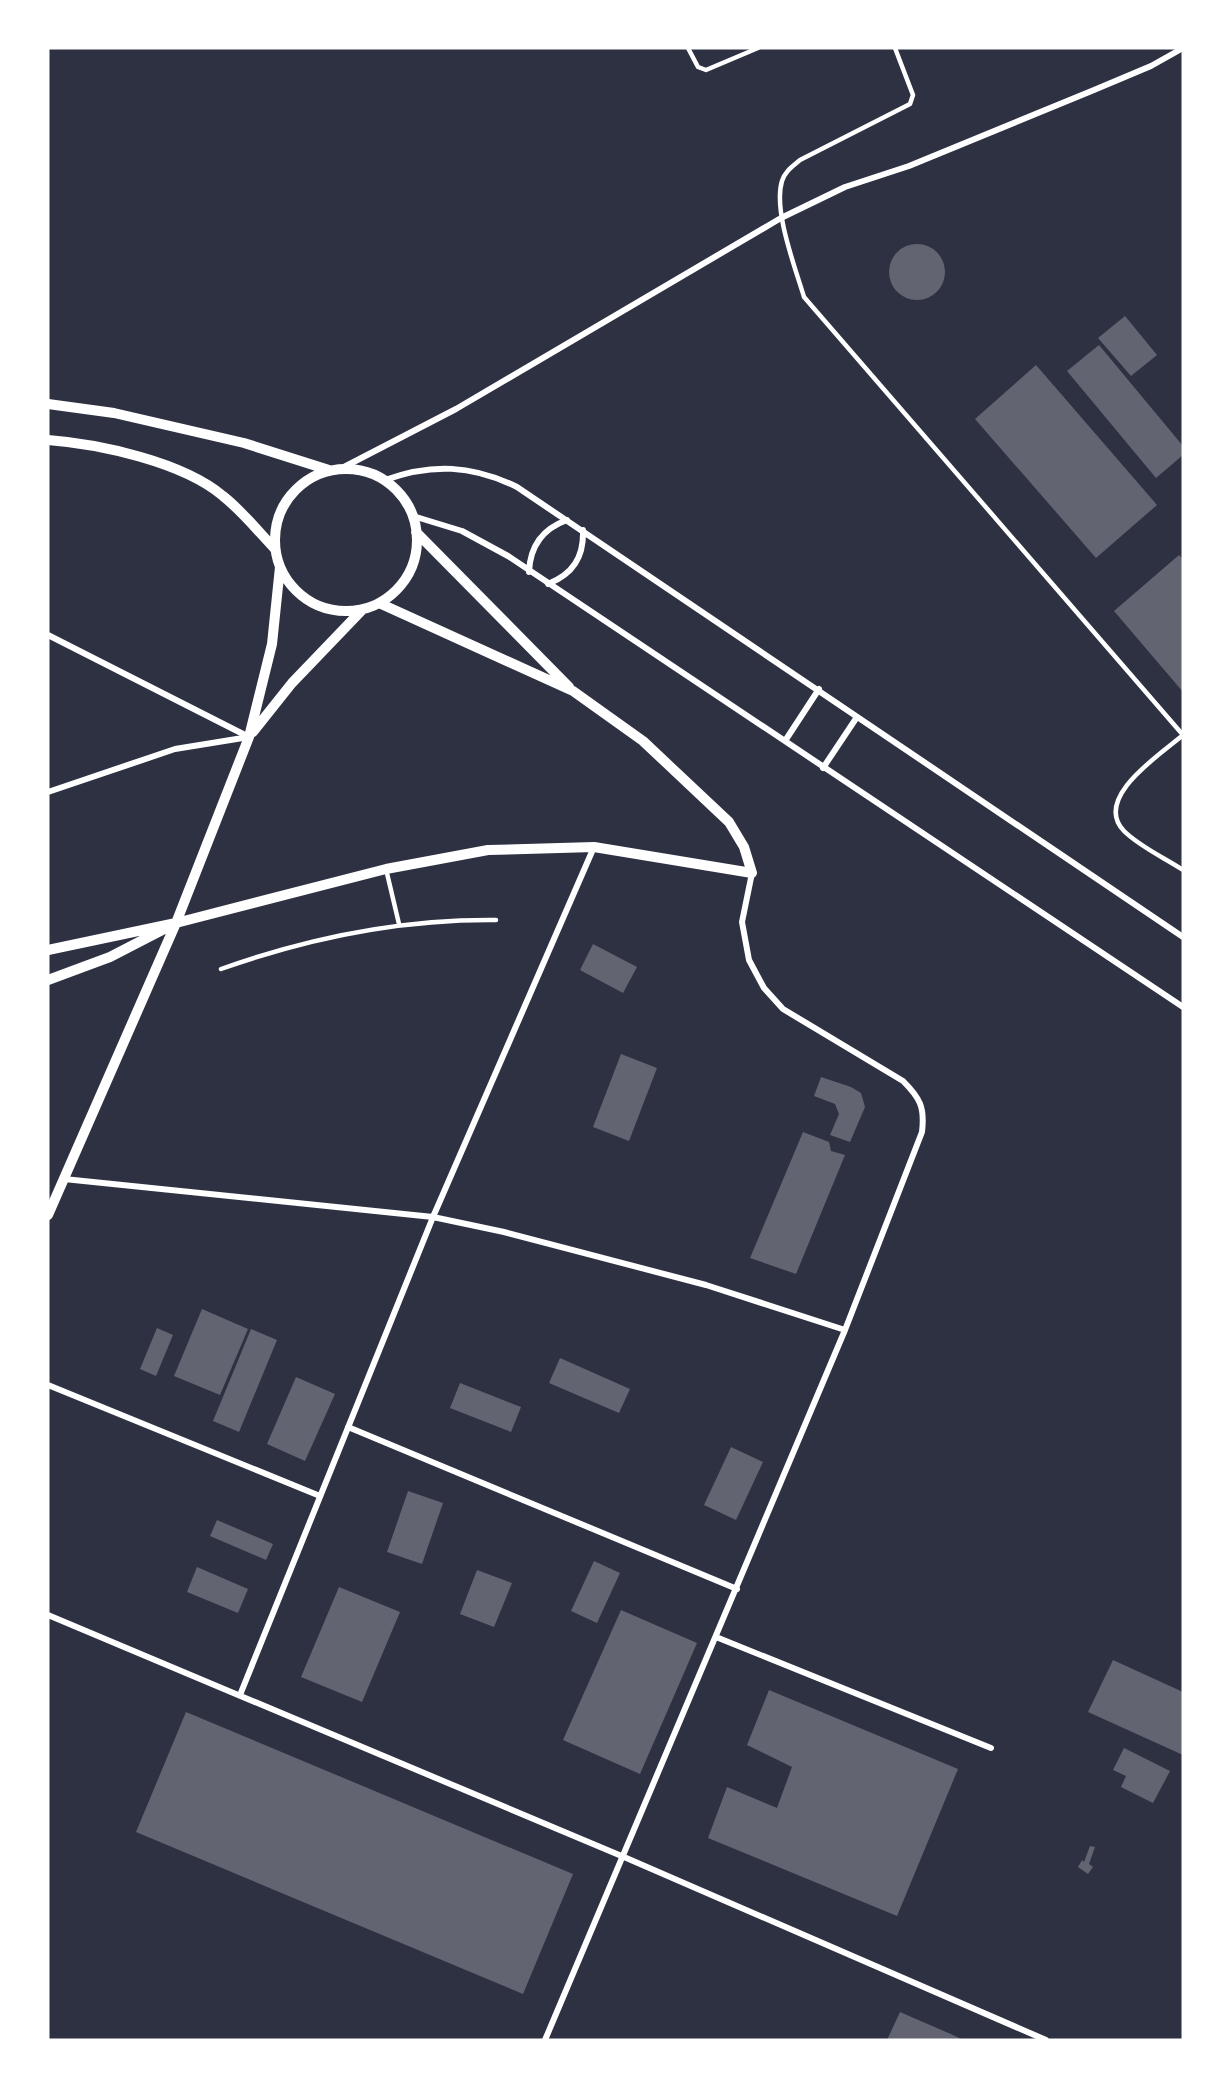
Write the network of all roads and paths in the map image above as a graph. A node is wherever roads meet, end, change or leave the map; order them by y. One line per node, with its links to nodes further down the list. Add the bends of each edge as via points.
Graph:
1 (688, 48): 2 (lane, via 698,67 706,70)
2 (758, 48)
3 (895, 48): 5 (lane, via 913,95 910,104 800,160 787,171 781,182)
4 (1183, 48): 5 (street, via 1151,66 909,166 845,187)
5 (781, 218): 8 (street, via 456,409); 25 (lane, via 804,297)
6 (48, 404): 9 (street, via 114,413 244,443)
7 (48, 440): 15 (street, via 132,455 190,473 223,495)
8 (342, 468): 9 (street); 10 (street, via 364,471)
9 (329, 470): 15 (street, via 310,478 282,508 275,528)
10 (385, 480): 11 (street, via 402,496); 12 (street, via 429,468 474,470 517,487)
11 (413, 516): 14 (street); 17 (street, via 478,539)
12 (567, 520): 13 (street); 17 (street, via 538,539)
13 (583, 530): 18 (street, via 576,564 569,573); 22 (street)
14 (417, 532): 19 (street, via 416,553 408,573 396,590); 23 (street)
15 (275, 549): 16 (street)
16 (280, 567): 20 (street, via 290,585 314,603 343,611); 26 (street, via 272,644)
17 (529, 572): 18 (street)
18 (548, 584): 27 (street)
19 (379, 603): 20 (street); 23 (street)
20 (363, 609): 26 (street, via 292,683)
21 (48, 636): 26 (street)
22 (819, 689): 24 (street); 27 (street)
23 (573, 691): 33 (street, via 643,741 729,822)
24 (857, 717): 28 (street); 37 (street)
25 (1183, 735): 32 (lane, via 1136,776 1115,805 1116,818 1124,831)
26 (249, 737): 29 (street, via 175,749); 35 (street)
27 (784, 741): 28 (street)
28 (823, 768): 41 (street)
29 (48, 792)
30 (594, 847): 31 (street, via 488,850); 33 (street); 44 (street)
31 (386, 869): 35 (street); 36 (lane)
32 (1183, 870)
33 (752, 873): 45 (street, via 742,922 749,960 764,988 783,1009 903,1081 918,1095 924,1116 922,1131)
34 (496, 920): 36 (lane)
35 (176, 923): 38 (street); 40 (street, via 110,957); 42 (street)
36 (399, 924): 39 (lane, via 291,946)
37 (1183, 937)
38 (48, 950)
39 (221, 969)
40 (48, 980)
41 (1183, 1007)
42 (64, 1179): 43 (street); 44 (street)
43 (48, 1215)
44 (433, 1217): 45 (street, via 706,1286); 47 (street)
45 (845, 1330): 49 (street)
46 (48, 1385): 48 (street)
47 (348, 1427): 48 (street); 49 (street)
48 (320, 1496): 52 (street)
49 (737, 1589): 51 (street)
50 (48, 1615): 52 (street)
51 (717, 1636): 53 (street); 54 (street)
52 (240, 1695): 54 (street)
53 (991, 1748)
54 (624, 1857): 55 (street); 56 (street)
55 (545, 2040)
56 (1046, 2040)

